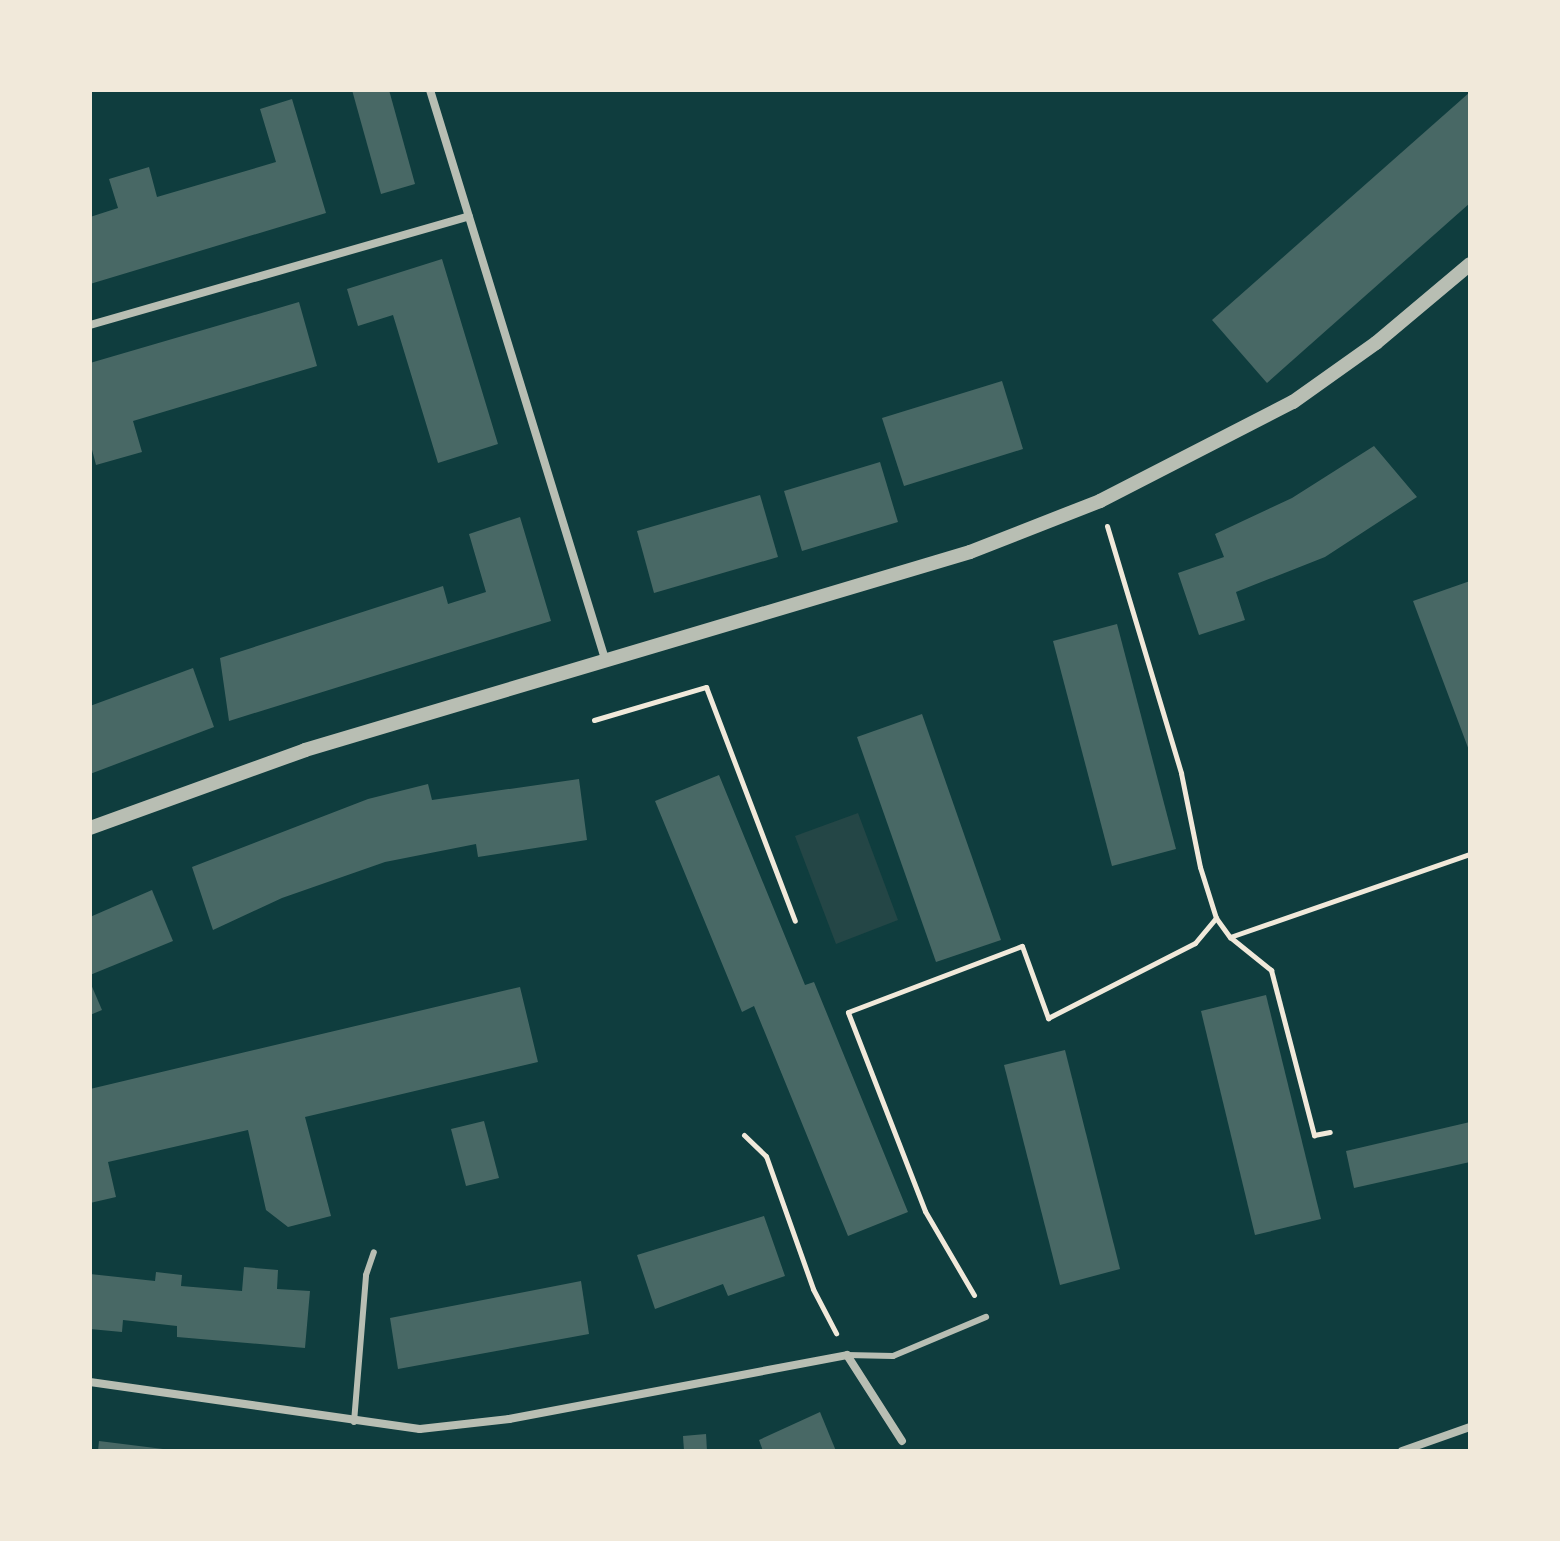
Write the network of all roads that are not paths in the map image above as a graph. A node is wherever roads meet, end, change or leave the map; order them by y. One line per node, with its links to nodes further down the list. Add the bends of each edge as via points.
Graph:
1 (430, 90): 2 (street)
2 (469, 216): 4 (street); 5 (street)
3 (1470, 264): 5 (street, via 1376,343 1293,402 1100,501 970,552)
4 (90, 325)
5 (606, 662): 6 (street, via 305,750)
6 (90, 828)
7 (374, 1252): 11 (lane, via 366,1275)
8 (986, 1317): 9 (lane, via 893,1356)
9 (847, 1355): 11 (street, via 463,1426 420,1429); 13 (street)
10 (90, 1382): 11 (street)
11 (354, 1422)
12 (1470, 1427): 14 (street)
13 (902, 1441)
14 (1402, 1451)

